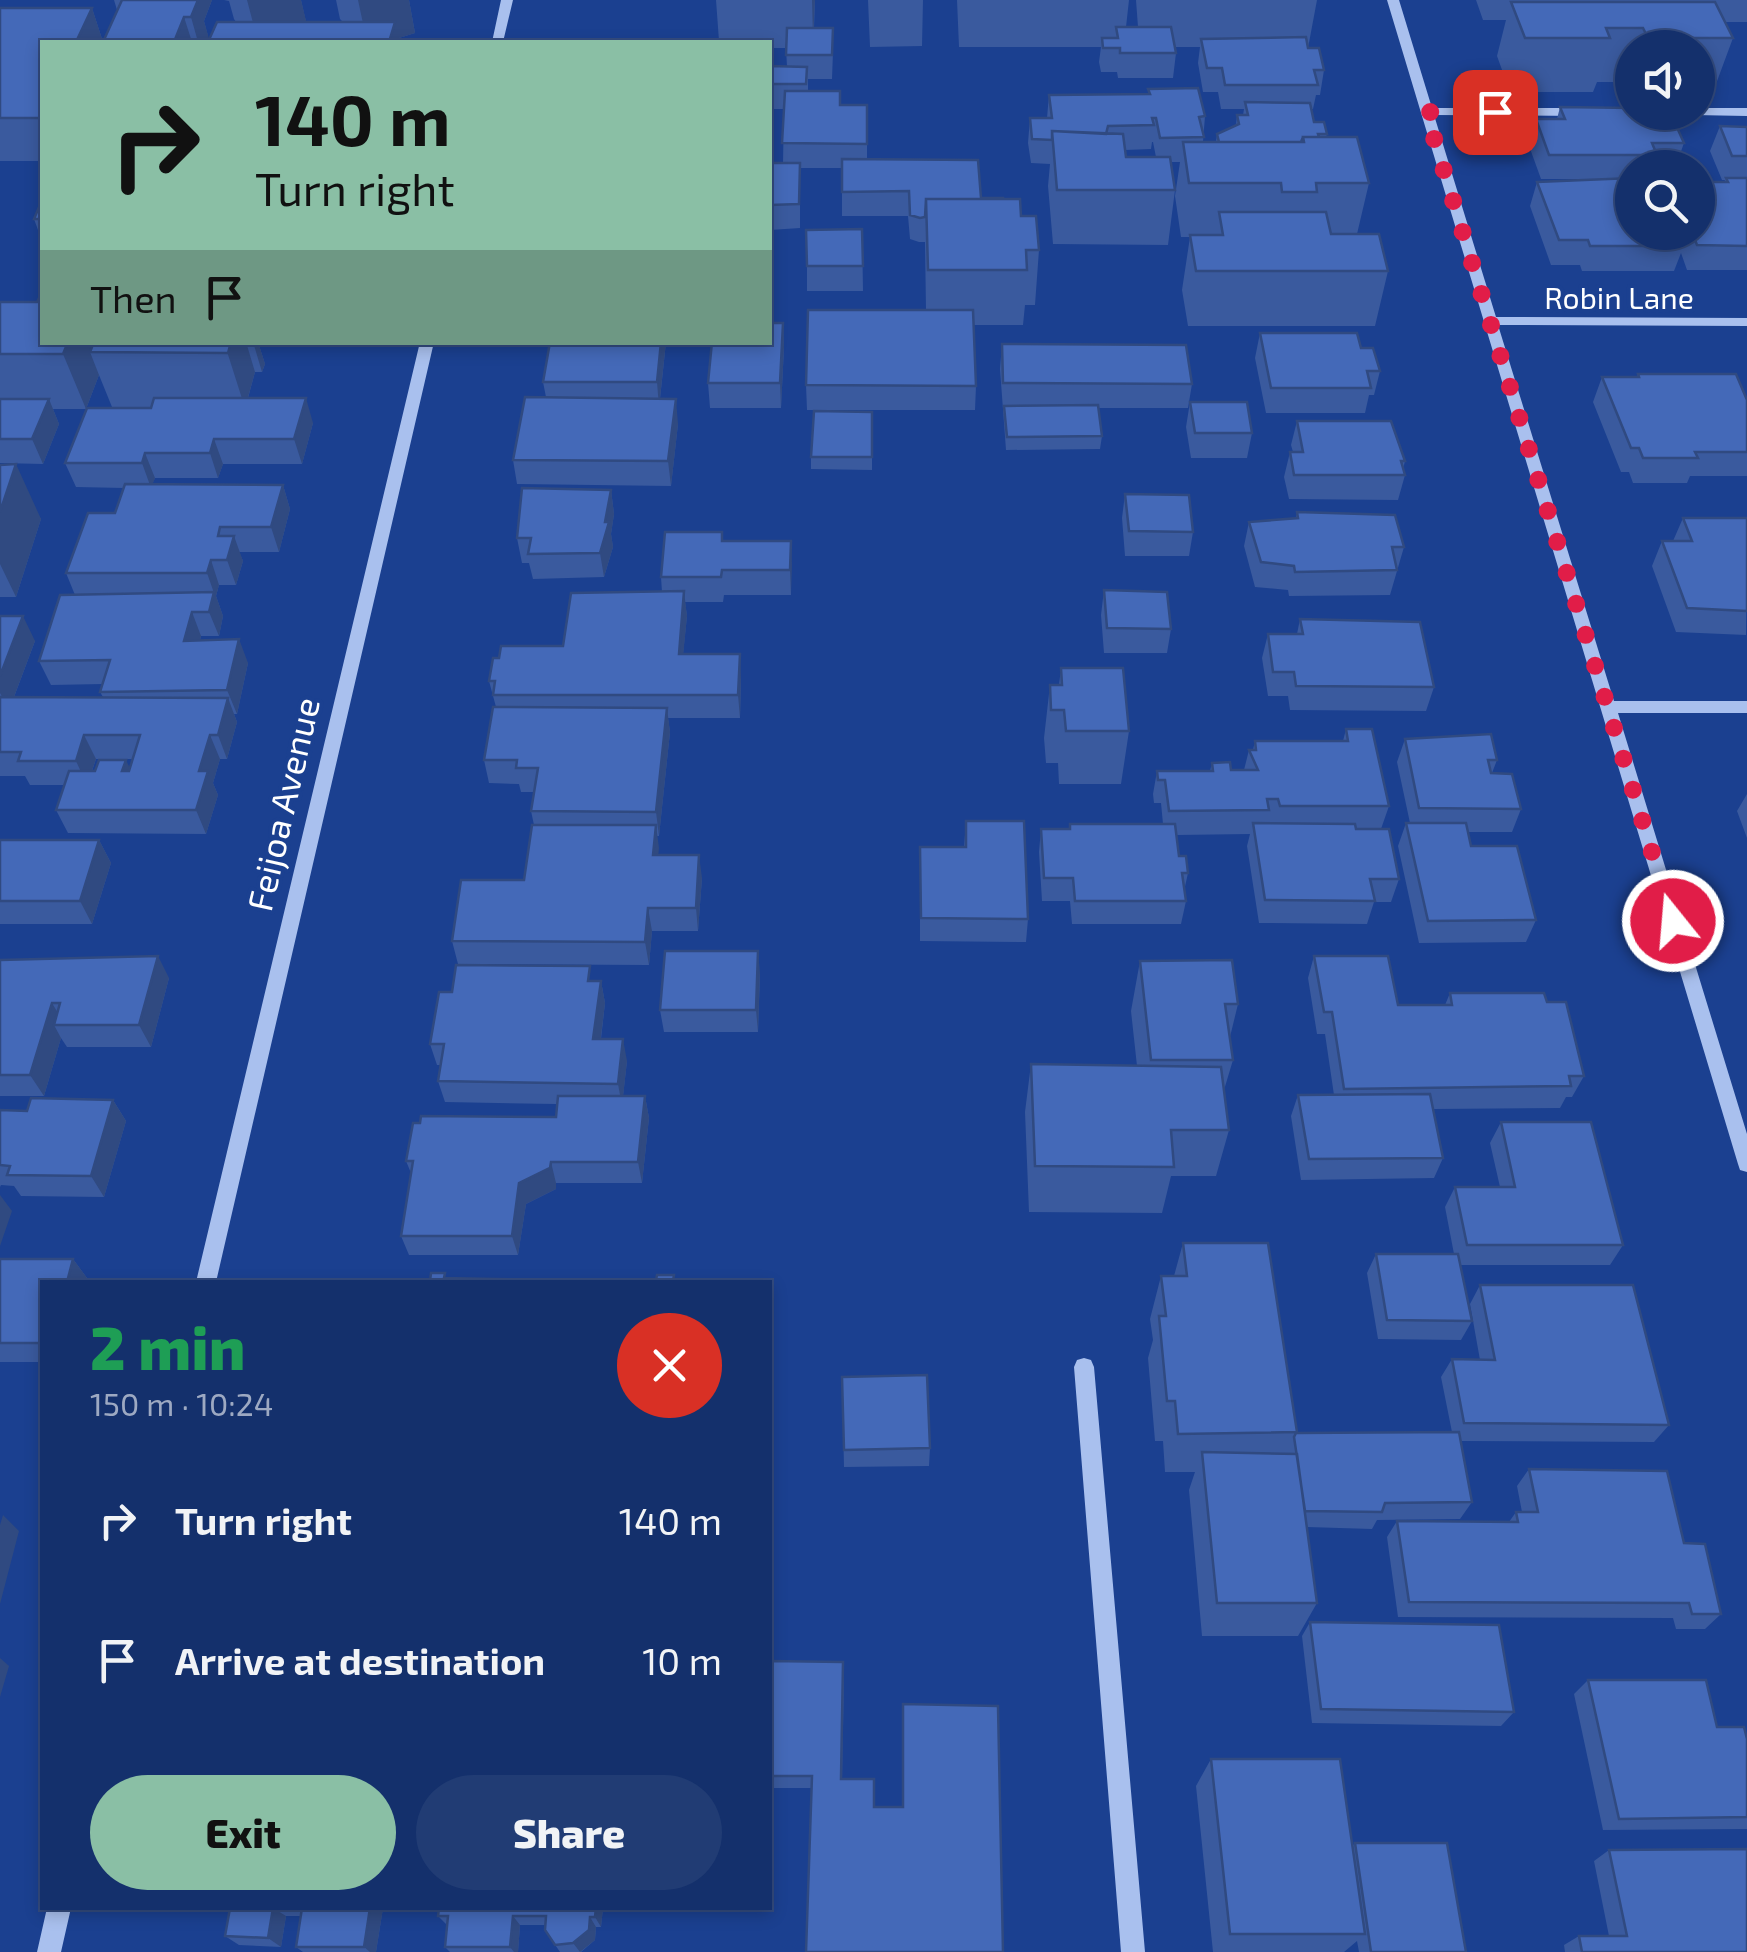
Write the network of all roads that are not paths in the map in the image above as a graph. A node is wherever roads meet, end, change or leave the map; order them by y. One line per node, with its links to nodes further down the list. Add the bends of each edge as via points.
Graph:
1 (507, 0): 3 (street)
2 (1392, 0): 4 (street)
3 (498, 40)
4 (1426, 112): 5 (street); 8 (street)
5 (1595, 112)
6 (1715, 112): 7 (street)
7 (1747, 112)
8 (1491, 321): 9 (street, Robin Lane); 11 (street)
9 (1747, 322)
10 (426, 345): 14 (street, Feijoa Avenue)
11 (1608, 707): 12 (street); 13 (street)
12 (1747, 707)
13 (1747, 1164)
14 (206, 1280)
15 (1084, 1367): 18 (street)
16 (60, 1910): 17 (street)
17 (49, 1952)
18 (1133, 1952)

